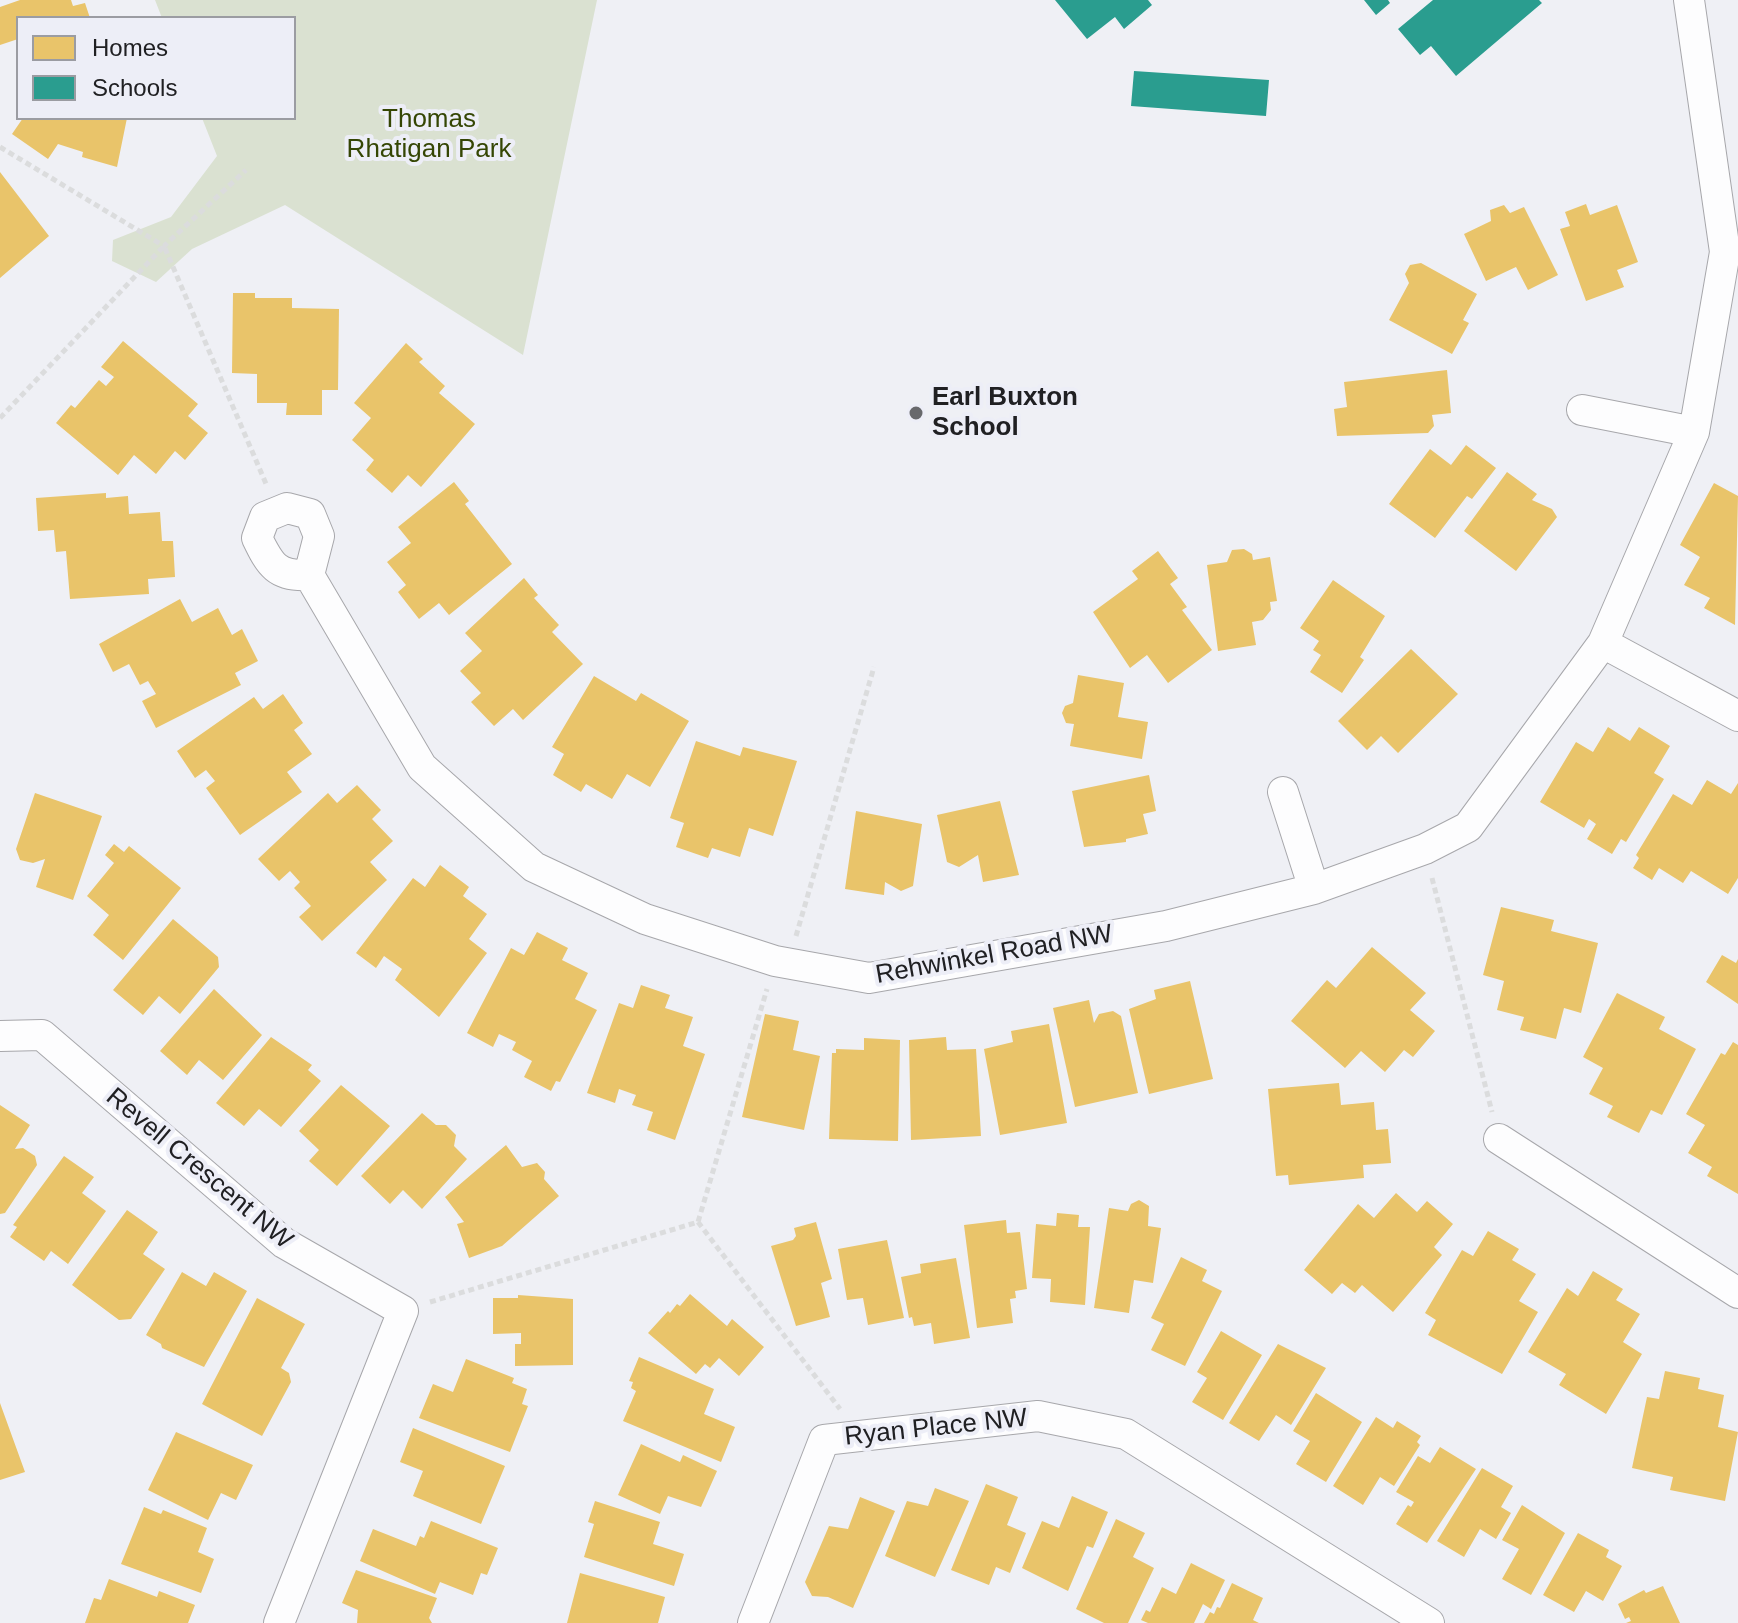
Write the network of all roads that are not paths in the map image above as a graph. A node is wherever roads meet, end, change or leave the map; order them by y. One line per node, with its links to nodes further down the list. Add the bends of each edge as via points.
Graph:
1 (1689, 0): 2 (street, Rehwinkel Road NW)
2 (1732, 252): 4 (street, Rehwinkel Road NW)
3 (1582, 410): 4 (street)
4 (1694, 432): 6 (street, Rehwinkel Road NW)
5 (309, 575): 5 (street, via 319,536 310,514 287,508 265,517 257,538 270,564 291,576); 9 (street, Rehwinkel Road NW, via 422,767 534,867 645,919 781,962 869,978 1166,926)
6 (1603, 643): 7 (street); 9 (street, Rehwinkel Road NW, via 1468,827 1425,849)
7 (1738, 716)
8 (1283, 792): 9 (street)
9 (1314, 889)
10 (0, 1036): 13 (street, Revell Crescent NW, via 42,1035 284,1243 403,1311)
11 (1499, 1139): 12 (street)
12 (1738, 1293)
13 (279, 1623)
14 (753, 1623): 15 (street, Ryan Place NW, via 824,1440 1038,1416 1126,1434)
15 (1429, 1623)

